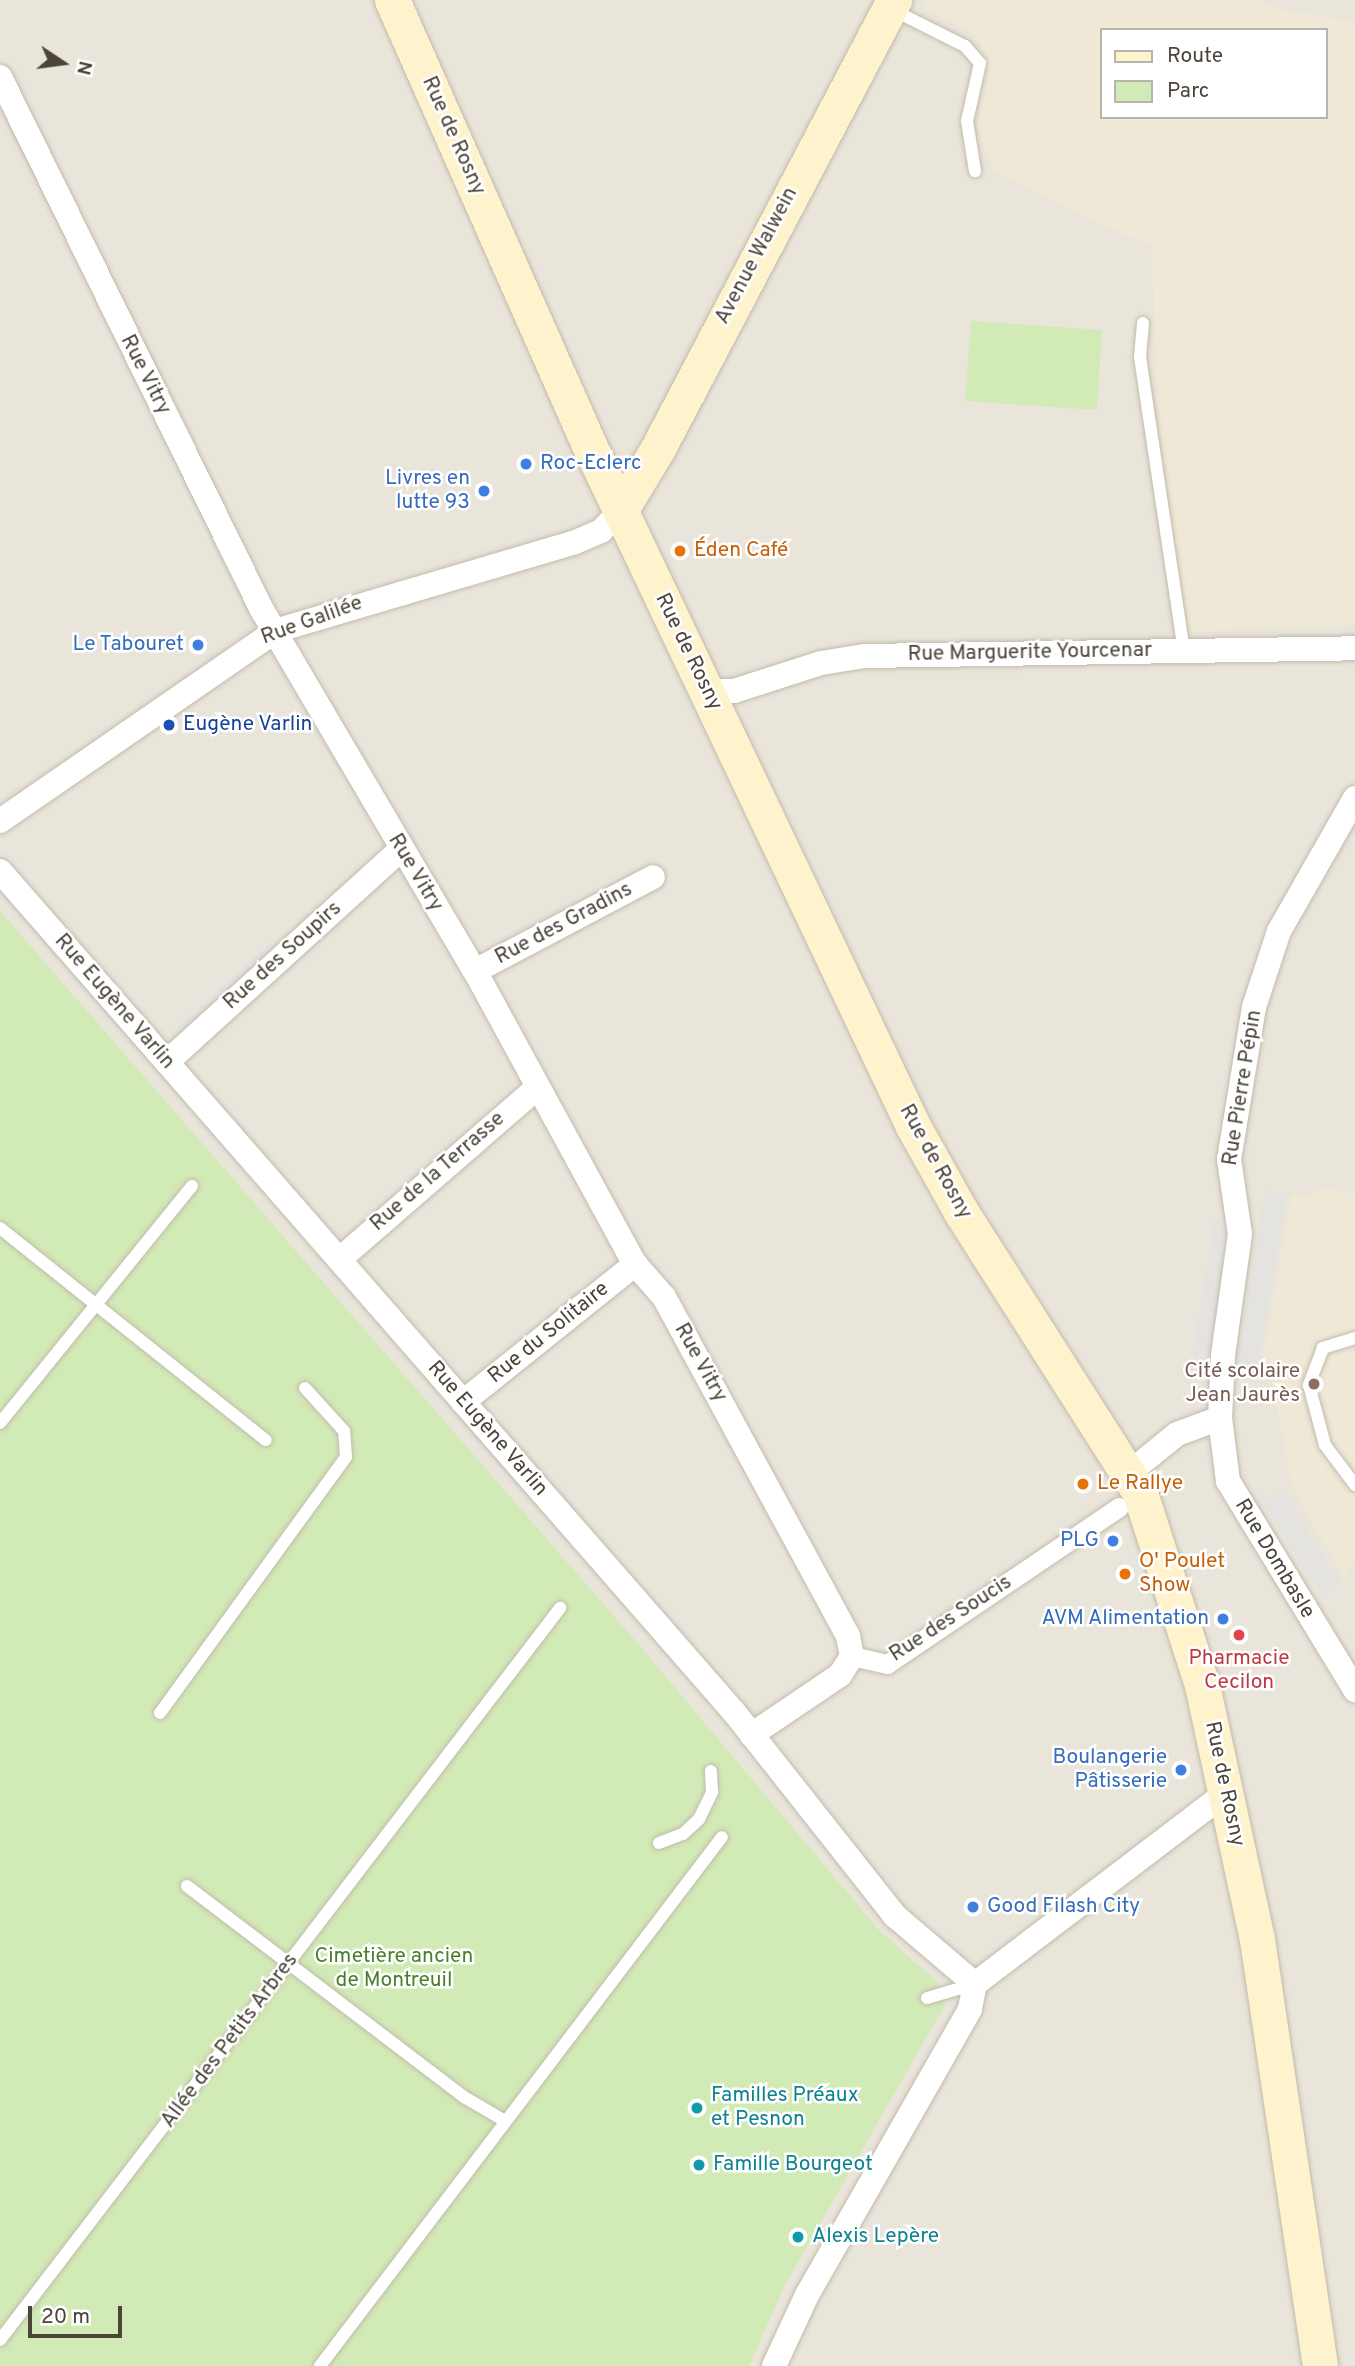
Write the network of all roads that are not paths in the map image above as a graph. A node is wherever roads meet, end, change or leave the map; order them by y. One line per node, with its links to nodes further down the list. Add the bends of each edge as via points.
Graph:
1 (392, 0): 6 (main road, Rue de Rosny)
2 (891, 4): 4 (lane, via 965,46 980,63 967,121); 6 (main road, Avenue Walwein, via 657,450)
3 (0, 77): 7 (street, Rue Vitry)
4 (975, 172)
5 (1143, 323): 9 (lane, via 1140,357)
6 (620, 511): 7 (street, Rue Galilée, via 601,531 573,543); 10 (main road, Rue de Rosny)
7 (275, 631): 12 (street, Rue Galilée); 13 (street, Rue Vitry)
8 (1355, 648): 9 (street, Rue Marguerite Yourcenar)
9 (1184, 651): 10 (street, Rue Marguerite Yourcenar, via 851,657 734,691)
10 (709, 691): 30 (main road, Rue de Rosny, via 914,1126 961,1212)
11 (1355, 798): 27 (street, Rue Pierre Pépin, via 1279,931 1254,1007 1229,1159 1240,1234 1223,1355)
12 (0, 821)
13 (400, 850): 16 (street, Rue Vitry); 17 (street, Rue des Soupirs)
14 (0, 871): 17 (street, Rue Eugène Varlin)
15 (653, 877): 16 (street, Rue des Gradins)
16 (475, 971): 18 (street, Rue Vitry)
17 (167, 1062): 21 (street, Rue Eugène Varlin)
18 (538, 1087): 21 (street, Rue de la Terrasse); 22 (street, Rue Vitry)
19 (192, 1186): 23 (lane)
20 (0, 1228): 23 (lane)
21 (340, 1259): 26 (street, Rue Eugène Varlin)
22 (635, 1264): 26 (street, Rue du Solitaire); 34 (street, Rue Vitry, via 664,1297 848,1636)
23 (96, 1304): 28 (lane); 29 (lane)
24 (1355, 1338): 31 (lane, via 1323,1348 1310,1385 1325,1446)
25 (305, 1388): 36 (lane, via 344,1431 346,1457)
26 (463, 1402): 37 (street, Rue Eugène Varlin)
27 (1220, 1418): 30 (street, via 1177,1434); 35 (street, Rue Dombasle, via 1228,1481)
28 (0, 1423)
29 (266, 1440)
30 (1129, 1473): 39 (main road, Rue de Rosny, via 1156,1534 1182,1613)
31 (1355, 1485)
32 (1119, 1507): 34 (street, Rue des Soucis, via 887,1664)
33 (560, 1608): 43 (lane, Allée des Petits Arbres)
34 (852, 1656): 37 (street, via 840,1675)
35 (1355, 1690)
36 (160, 1713)
37 (751, 1735): 44 (street, Rue Eugène Varlin, via 895,1916)
38 (711, 1772): 41 (lane, via 712,1792 699,1819 683,1834)
39 (1226, 1793): 44 (street); 50 (main road, Rue de Rosny, via 1257,1939)
40 (722, 1837): 46 (lane)
41 (659, 1843)
42 (187, 1886): 43 (lane)
43 (288, 1963): 46 (lane, via 464,2097); 47 (lane, Allée des Petits Arbres)
44 (969, 1986): 45 (lane); 49 (street, via 970,2009 802,2304)
45 (927, 1998)
46 (505, 2121): 48 (lane)
47 (0, 2340)
48 (320, 2366)
49 (774, 2366)
50 (1320, 2366)

